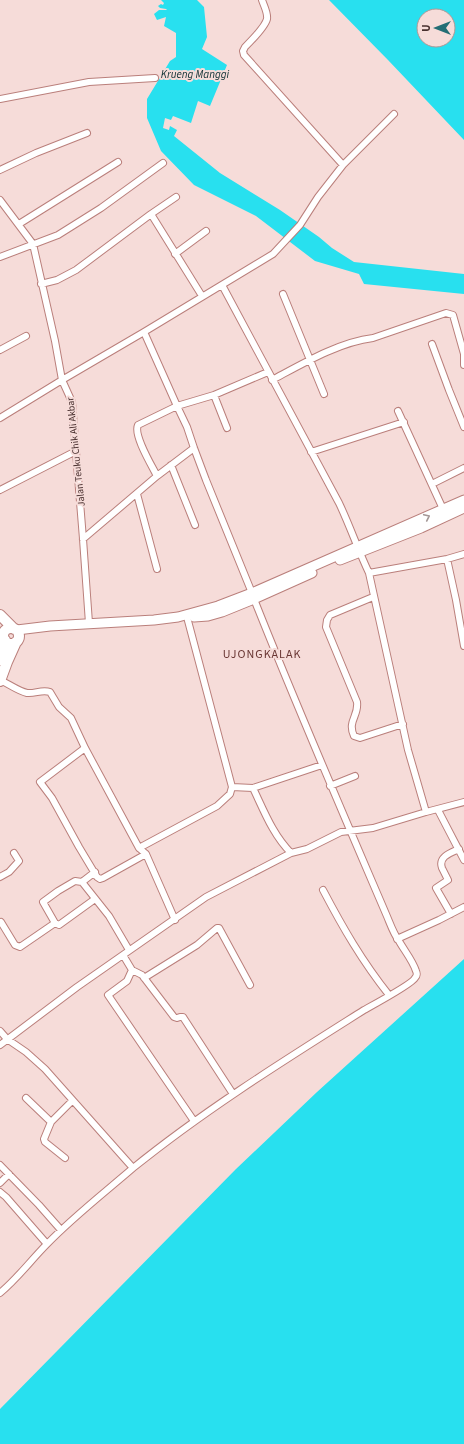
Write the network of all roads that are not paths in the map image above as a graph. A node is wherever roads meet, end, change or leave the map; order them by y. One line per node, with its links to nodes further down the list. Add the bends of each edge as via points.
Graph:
1 (262, 0): 8 (street, via 267,19 245,47 244,55)
2 (155, 78): 3 (street, via 89,82)
3 (0, 99)
4 (394, 114): 8 (street)
5 (87, 133): 9 (street)
6 (118, 162): 13 (street)
7 (163, 164): 15 (street, via 102,208 58,234)
8 (342, 165): 19 (street, via 300,226 279,248 265,260)
9 (0, 170)
10 (176, 197): 12 (street)
11 (0, 200): 13 (street, Jalan Teuku Chik Ali Akbar)
12 (151, 214): 16 (street); 18 (street, via 71,273)
13 (19, 224): 15 (street, Jalan Teuku Chik Ali Akbar)
14 (206, 231): 16 (street)
15 (33, 244): 17 (street); 18 (street, Jalan Teuku Chik Ali Akbar)
16 (175, 254): 21 (street)
17 (0, 257)
18 (41, 284): 30 (street, Jalan Teuku Chik Ali Akbar)
19 (222, 285): 21 (street); 29 (street)
20 (283, 294): 27 (street)
21 (202, 296): 22 (street)
22 (144, 332): 30 (street); 34 (street)
23 (26, 336): 25 (street)
24 (432, 344): 38 (street)
25 (0, 350)
26 (464, 354): 27 (street, via 454,318 447,313 373,338 360,339); 28 (street)
27 (309, 360): 31 (street); 32 (street)
28 (464, 364)
29 (268, 372): 31 (street); 33 (street)
30 (62, 380): 36 (street); 41 (street, Jalan Teuku Chik Ali Akbar, via 72,402)
31 (272, 380): 42 (street)
32 (324, 394)
33 (214, 395): 34 (street); 39 (street)
34 (177, 406): 40 (street); 45 (street, via 136,427)
35 (398, 411): 37 (street)
36 (0, 418)
37 (404, 422): 42 (street); 46 (street)
38 (464, 427)
39 (227, 428)
40 (194, 448): 43 (street); 59 (street)
41 (76, 451): 47 (street); 53 (street, Jalan Teuku Chik Ali Akbar)
42 (311, 452): 54 (street, via 339,503)
43 (171, 465): 45 (street); 52 (street)
44 (464, 468): 46 (street)
45 (157, 476): 48 (street)
46 (432, 484): 51 (street)
47 (0, 490)
48 (137, 494): 53 (street); 57 (street)
49 (464, 500): 51 (main road)
50 (464, 508): 54 (main road, via 421,528)
51 (444, 509): 54 (main road, one-way to 51)
52 (195, 526)
53 (83, 538): 63 (street, Jalan Teuku Chik Ali Akbar)
54 (358, 549): 58 (street); 59 (main road)
55 (464, 554): 56 (street)
56 (447, 559): 58 (street); 66 (street)
57 (157, 568)
58 (369, 573): 60 (street)
59 (253, 596): 62 (main road, via 216,614); 63 (main road, via 178,617); 71 (street)
60 (373, 596): 69 (street); 69 (street, via 330,615 326,627 357,704 357,711 351,724 354,736 363,737)
61 (0, 614): 64 (highway)
62 (187, 617): 64 (main road, via 181,622 172,623); 74 (street)
63 (89, 623): 64 (main road, via 50,626)
64 (17, 634): 65 (highway, via 10,643); 68 (highway)
65 (3, 636): 67 (highway)
66 (464, 646)
67 (0, 660)
68 (0, 680): 70 (street, via 24,692 50,692 59,707 71,718)
69 (402, 724): 78 (street)
70 (85, 748): 80 (street); 86 (street, via 40,782)
71 (322, 765): 73 (street); 75 (street)
72 (355, 776): 73 (street)
73 (330, 786): 79 (street)
74 (232, 787): 75 (street); 80 (street, via 230,794 217,806)
75 (253, 788): 83 (street, via 272,827)
76 (464, 802): 77 (street)
77 (438, 810): 78 (street); 81 (street)
78 (426, 812): 79 (street, via 373,828)
79 (351, 831): 83 (street, via 341,832 307,849); 96 (street)
80 (139, 848): 84 (street)
81 (459, 849): 85 (street); 92 (street, via 442,859 442,867 448,880 436,888)
82 (14, 853): 87 (street, via 20,861)
83 (291, 853): 93 (street, via 206,897)
84 (146, 854): 86 (street, via 103,878 97,877); 93 (street)
85 (464, 860)
86 (95, 872): 88 (street)
87 (0, 877)
88 (82, 882): 90 (street); 94 (street, via 75,881 42,902)
89 (323, 890): 102 (street, via 342,927)
90 (95, 899): 94 (street, via 59,925); 97 (street, via 109,916)
91 (464, 907): 92 (street)
92 (451, 914): 96 (street)
93 (175, 920): 97 (street)
94 (56, 922): 95 (street, via 20,947 15,945)
95 (0, 923)
96 (397, 939): 102 (street, via 414,966 416,975 409,985)
97 (129, 950): 98 (street)
98 (123, 955): 99 (street); 104 (street)
99 (132, 970): 100 (street); 109 (street, via 127,981 108,995)
100 (143, 977): 101 (street, via 197,945 219,928); 106 (street, via 174,1017 183,1017)
101 (250, 985)
102 (388, 995): 106 (street)
103 (0, 1031): 104 (street)
104 (7, 1039): 105 (street); 108 (street, via 45,1069)
105 (0, 1045)
106 (233, 1094): 109 (street)
107 (26, 1098): 110 (street)
108 (72, 1101): 110 (street); 113 (street)
109 (194, 1121): 113 (street)
110 (51, 1122): 111 (street, via 44,1140)
111 (65, 1158)
112 (0, 1166): 114 (street)
113 (133, 1168): 117 (street)
114 (9, 1174): 115 (street); 117 (street)
115 (0, 1183)
116 (0, 1192): 118 (street)
117 (61, 1230): 118 (street)
118 (47, 1244): 119 (street)
119 (0, 1293)

